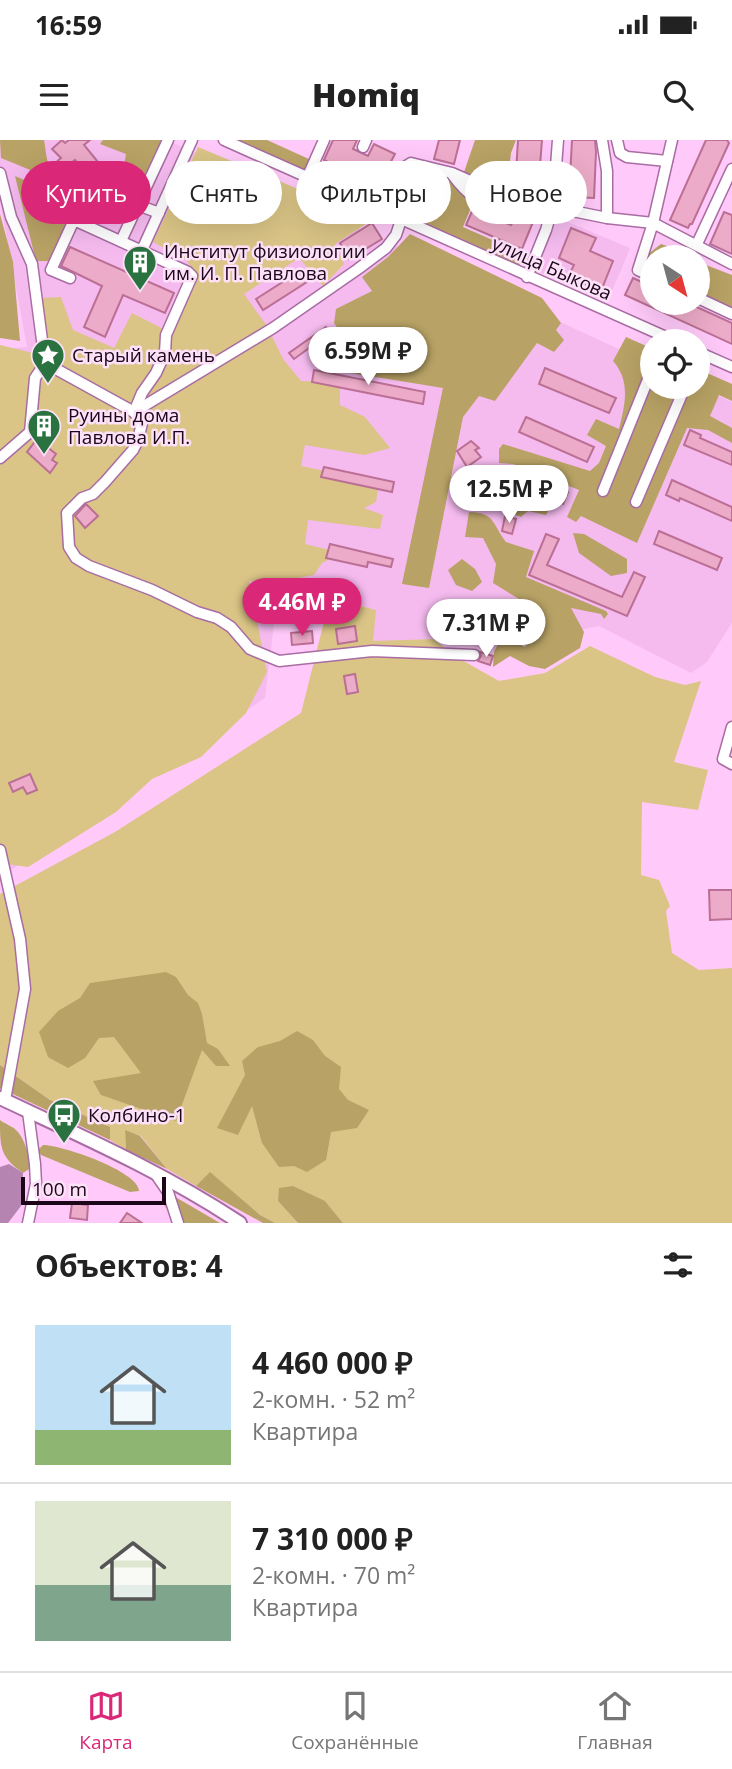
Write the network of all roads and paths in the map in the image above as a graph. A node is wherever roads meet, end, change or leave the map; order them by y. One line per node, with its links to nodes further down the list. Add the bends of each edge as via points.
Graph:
1 (168, 140): 16 (street)
2 (192, 140): 20 (street)
3 (324, 140): 9 (street)
4 (558, 140): 10 (street)
5 (602, 140): 22 (street)
6 (617, 140): 11 (street, via 626,157)
7 (671, 140): 11 (street)
8 (227, 141): 13 (street, улица Быкова)
9 (315, 161)
10 (556, 161)
11 (667, 162): 23 (street)
12 (732, 169): 29 (street)
13 (296, 171)
14 (0, 173): 33 (street, via 11,217)
15 (452, 173): 17 (street); 18 (street)
16 (151, 177)
17 (465, 179)
18 (465, 191)
19 (151, 211): 20 (street)
20 (159, 214): 31 (street)
21 (587, 214): 22 (street)
22 (607, 218): 23 (street)
23 (653, 223): 29 (street); 30 (street)
24 (129, 224): 28 (street)
25 (400, 224): 45 (street, via 386,248 358,269 267,332)
26 (410, 224): 35 (street, улица Быкова)
27 (548, 224): 35 (street)
28 (121, 241): 31 (street); 34 (street, via 74,220)
29 (697, 244): 32 (street)
30 (646, 245)
31 (142, 250): 45 (street, via 192,276 166,335 161,363)
32 (732, 264)
33 (33, 270): 34 (street); 41 (street)
34 (51, 270): 36 (street)
35 (527, 276): 39 (street, улица Быкова)
36 (70, 278)
37 (710, 304): 38 (street)
38 (732, 314)
39 (644, 329)
40 (710, 358): 42 (street)
41 (45, 363): 45 (street); 46 (street, via 35,378 30,432)
42 (732, 367)
43 (640, 399): 47 (street)
44 (680, 399): 48 (street)
45 (134, 412): 49 (street, via 142,423 133,450 93,494 67,513 69,547 76,558 216,618 250,649 279,661 372,651)
46 (0, 458)
47 (603, 491)
48 (636, 502)
49 (474, 655)
50 (732, 727): 51 (street, via 723,759)
51 (732, 764)
52 (1, 854): 53 (street, via 20,939 25,989)
53 (2, 1099): 54 (main road)
54 (28, 1112): 55 (main road); 56 (street, via 36,1184)
55 (149, 1169): 57 (street, via 164,1186); 58 (main road)
56 (28, 1223)
57 (178, 1223)
58 (240, 1223)

